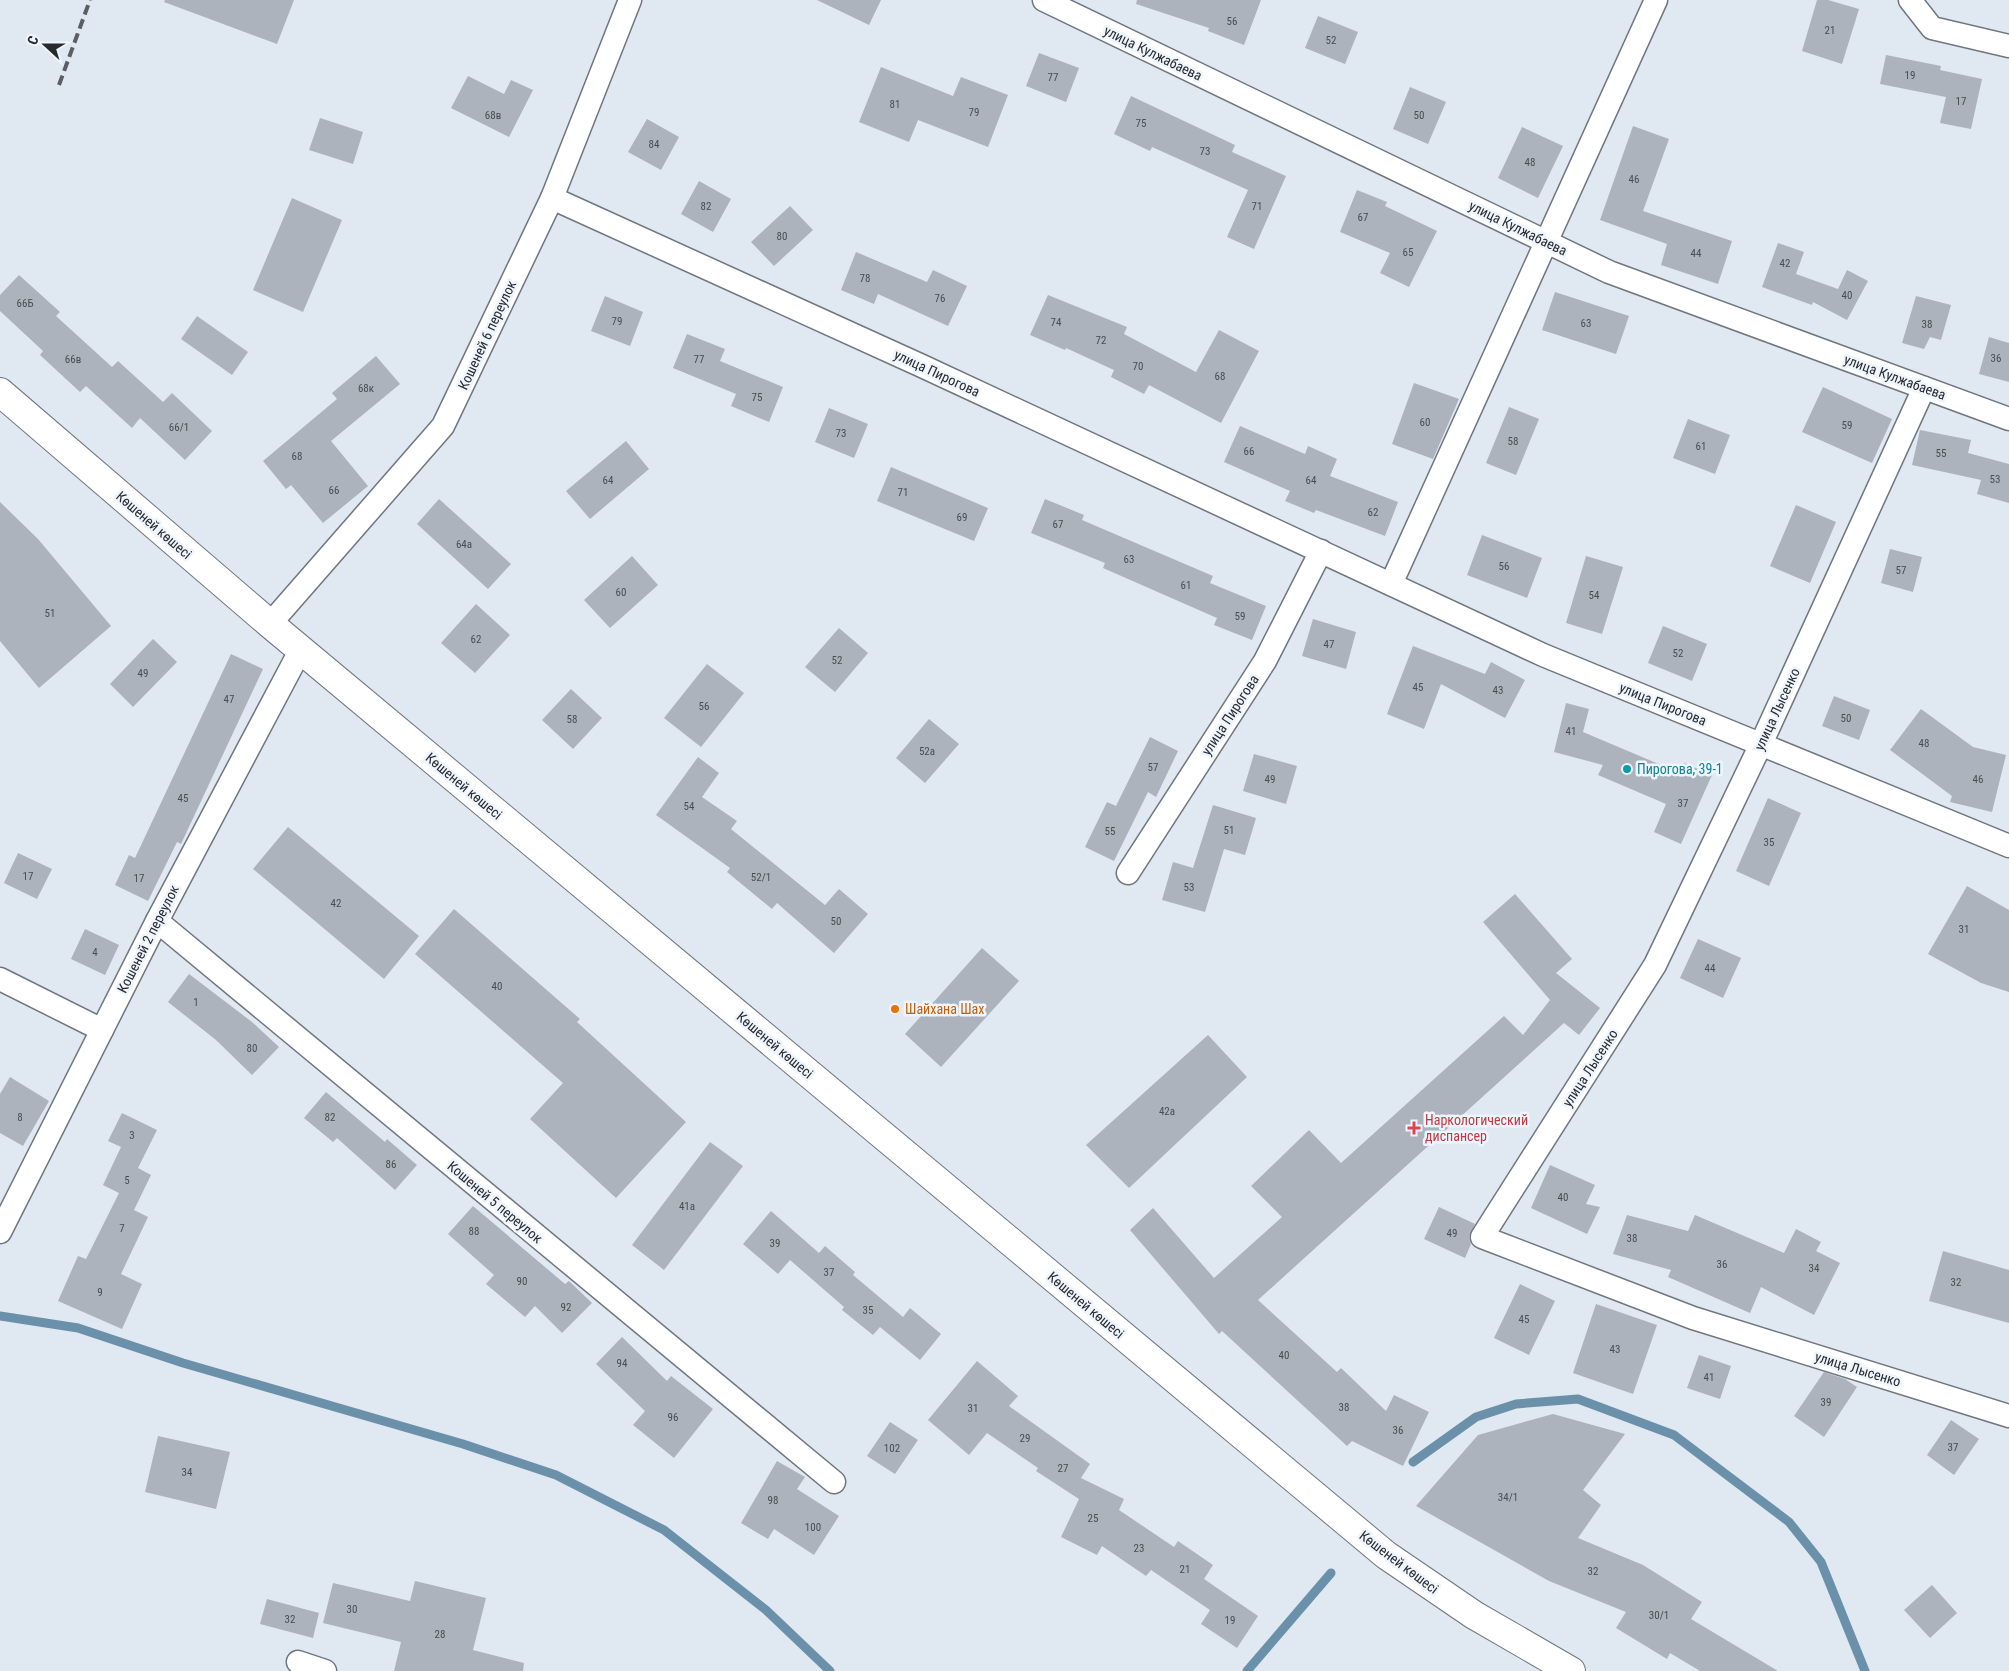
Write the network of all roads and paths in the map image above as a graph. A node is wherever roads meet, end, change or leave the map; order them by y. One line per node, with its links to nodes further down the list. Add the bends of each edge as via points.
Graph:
1 (630, 0): 6 (street, Кошеней 6 переулок)
2 (1044, 0): 7 (street, улица Кулжабаева)
3 (1656, 0): 7 (street)
4 (1910, 0): 5 (street, via 1932,28)
5 (2009, 46)
6 (552, 198): 11 (street, улица Пирогова); 13 (street, Кошеней 6 переулок, via 443,426)
7 (1546, 242): 8 (street, улица Кулжабаева, via 1609,272); 12 (street)
8 (1924, 388): 10 (street, улица Кулжабаева); 15 (street, улица Лысенко)
9 (0, 392): 13 (main road, Көшеней көшесі)
10 (2009, 419)
11 (1320, 551): 12 (street, улица Пирогова); 17 (street, улица Пирогова, via 1265,661)
12 (1391, 584): 15 (street, улица Пирогова, via 1544,655)
13 (270, 624): 14 (main road, Көшеней көшесі)
14 (301, 649): 18 (street, Кошеней 2 переулок); 26 (main road, Көшеней көшесі, via 1386,1555 1474,1615)
15 (1761, 744): 16 (street, улица Пирогова); 22 (street, улица Лысенко, via 1656,965 1482,1237 1693,1318)
16 (2009, 846)
17 (1128, 873)
18 (157, 921): 20 (street, Кошеней 2 переулок); 23 (street, Кошеней 5 переулок)
19 (0, 979): 20 (street)
20 (102, 1030): 21 (street, Кошеней 2 переулок)
21 (0, 1232)
22 (2009, 1416)
23 (834, 1482)
24 (298, 1662): 25 (street)
25 (325, 1671)
26 (1570, 1671)

